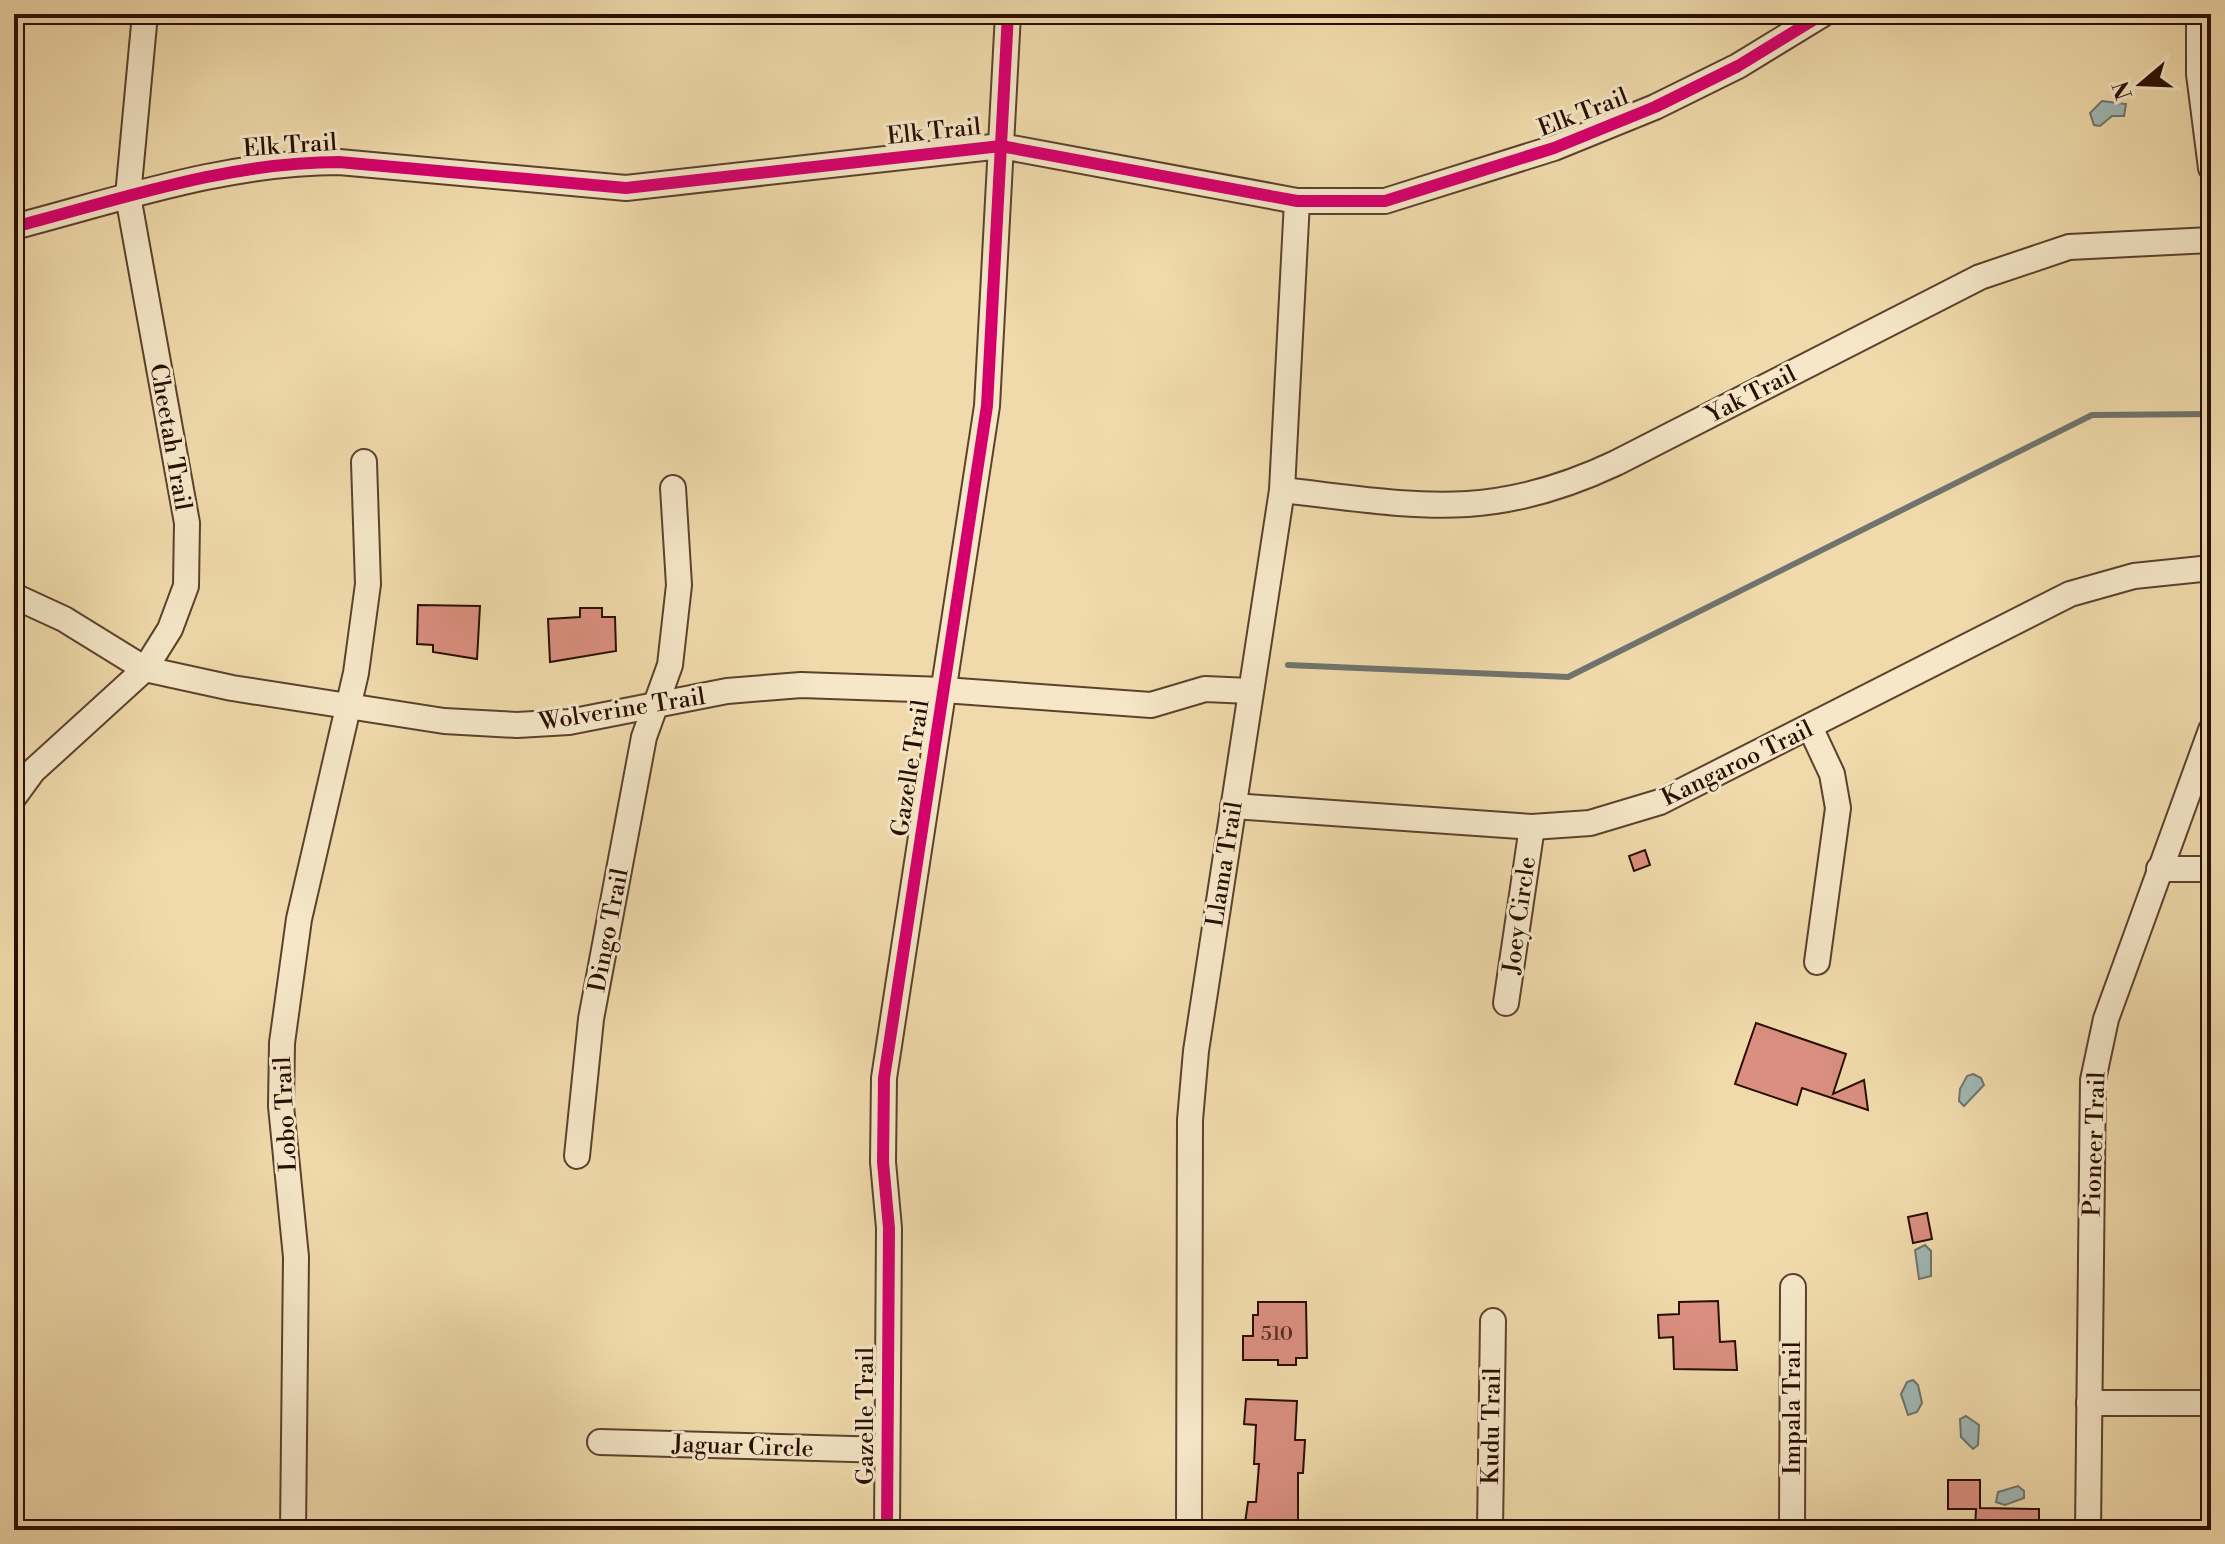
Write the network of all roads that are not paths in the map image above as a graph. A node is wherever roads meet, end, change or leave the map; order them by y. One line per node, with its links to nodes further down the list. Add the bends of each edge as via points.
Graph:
1 (145, 14): 7 (street, Cheetah Trail)
2 (1008, 14): 5 (street, Gazelle Trail)
3 (1823, 14): 8 (street, Elk Trail, via 1738,66 1554,148 1385,201)
4 (2199, 14): 6 (street, via 2199,74)
5 (1001, 146): 7 (street, Elk Trail, via 626,188 294,162 230,171); 8 (street, Elk Trail); 17 (street, Gazelle Trail, via 987,406)
6 (2211, 168)
7 (128, 196): 9 (street, Elk Trail); 16 (street, Cheetah Trail, via 187,523 186,586 170,629)
8 (1297, 201): 13 (street, Llama Trail)
9 (14, 227)
10 (2211, 240): 13 (street, Yak Trail, via 2069,247 1980,277 1616,463 1570,485 1518,500 1419,507)
11 (364, 462): 19 (street, Lobo Trail, via 368,584)
12 (673, 488): 20 (street, Dingo Trail, via 679,585 670,665)
13 (1282, 490): 18 (street, Llama Trail)
14 (2211, 568): 21 (street, Kangaroo Trail, via 2134,576 2070,594)
15 (14, 596): 16 (street, Wolverine Trail, via 64,619)
16 (145, 669): 19 (street, Wolverine Trail); 23 (street, Cheetah Trail, via 33,771)
17 (944, 690): 18 (street, Wolverine Trail, via 1151,705 1205,689); 20 (street, Wolverine Trail, via 801,685 727,691); 36 (street, Gazelle Trail, via 884,1078)
18 (1250, 691): 24 (street, Llama Trail)
19 (347, 705): 20 (street, Wolverine Trail, via 444,721 517,725); 37 (street, Lobo Trail, via 299,919 282,1043 281,1106 296,1257)
20 (655, 707): 30 (street, Dingo Trail, via 644,737 591,1019)
21 (1810, 727): 25 (street, Kangaroo Trail, via 1660,802 1590,823); 28 (street, via 1832,774 1838,808)
22 (2211, 730): 26 (street, Pioneer Trail)
23 (14, 797)
24 (1233, 806): 25 (street, Kangaroo Trail); 39 (street, Llama Trail, via 1190,1120)
25 (1532, 827): 29 (street, Joey Circle)
26 (2159, 869): 27 (street); 33 (street, Pioneer Trail, via 2106,1019 2093,1080)
27 (2211, 869)
28 (1817, 962)
29 (1506, 1003)
30 (577, 1156)
31 (1793, 1287): 41 (street, Impala Trail)
32 (1493, 1321): 40 (street, Kudu Trail)
33 (2089, 1403): 34 (street); 42 (street, Pioneer Trail)
34 (2211, 1403)
35 (600, 1442): 36 (street, Jaguar Circle)
36 (887, 1450): 38 (street, Gazelle Trail)
37 (293, 1530)
38 (887, 1530)
39 (1189, 1530)
40 (1490, 1530)
41 (1792, 1530)
42 (2088, 1530)

